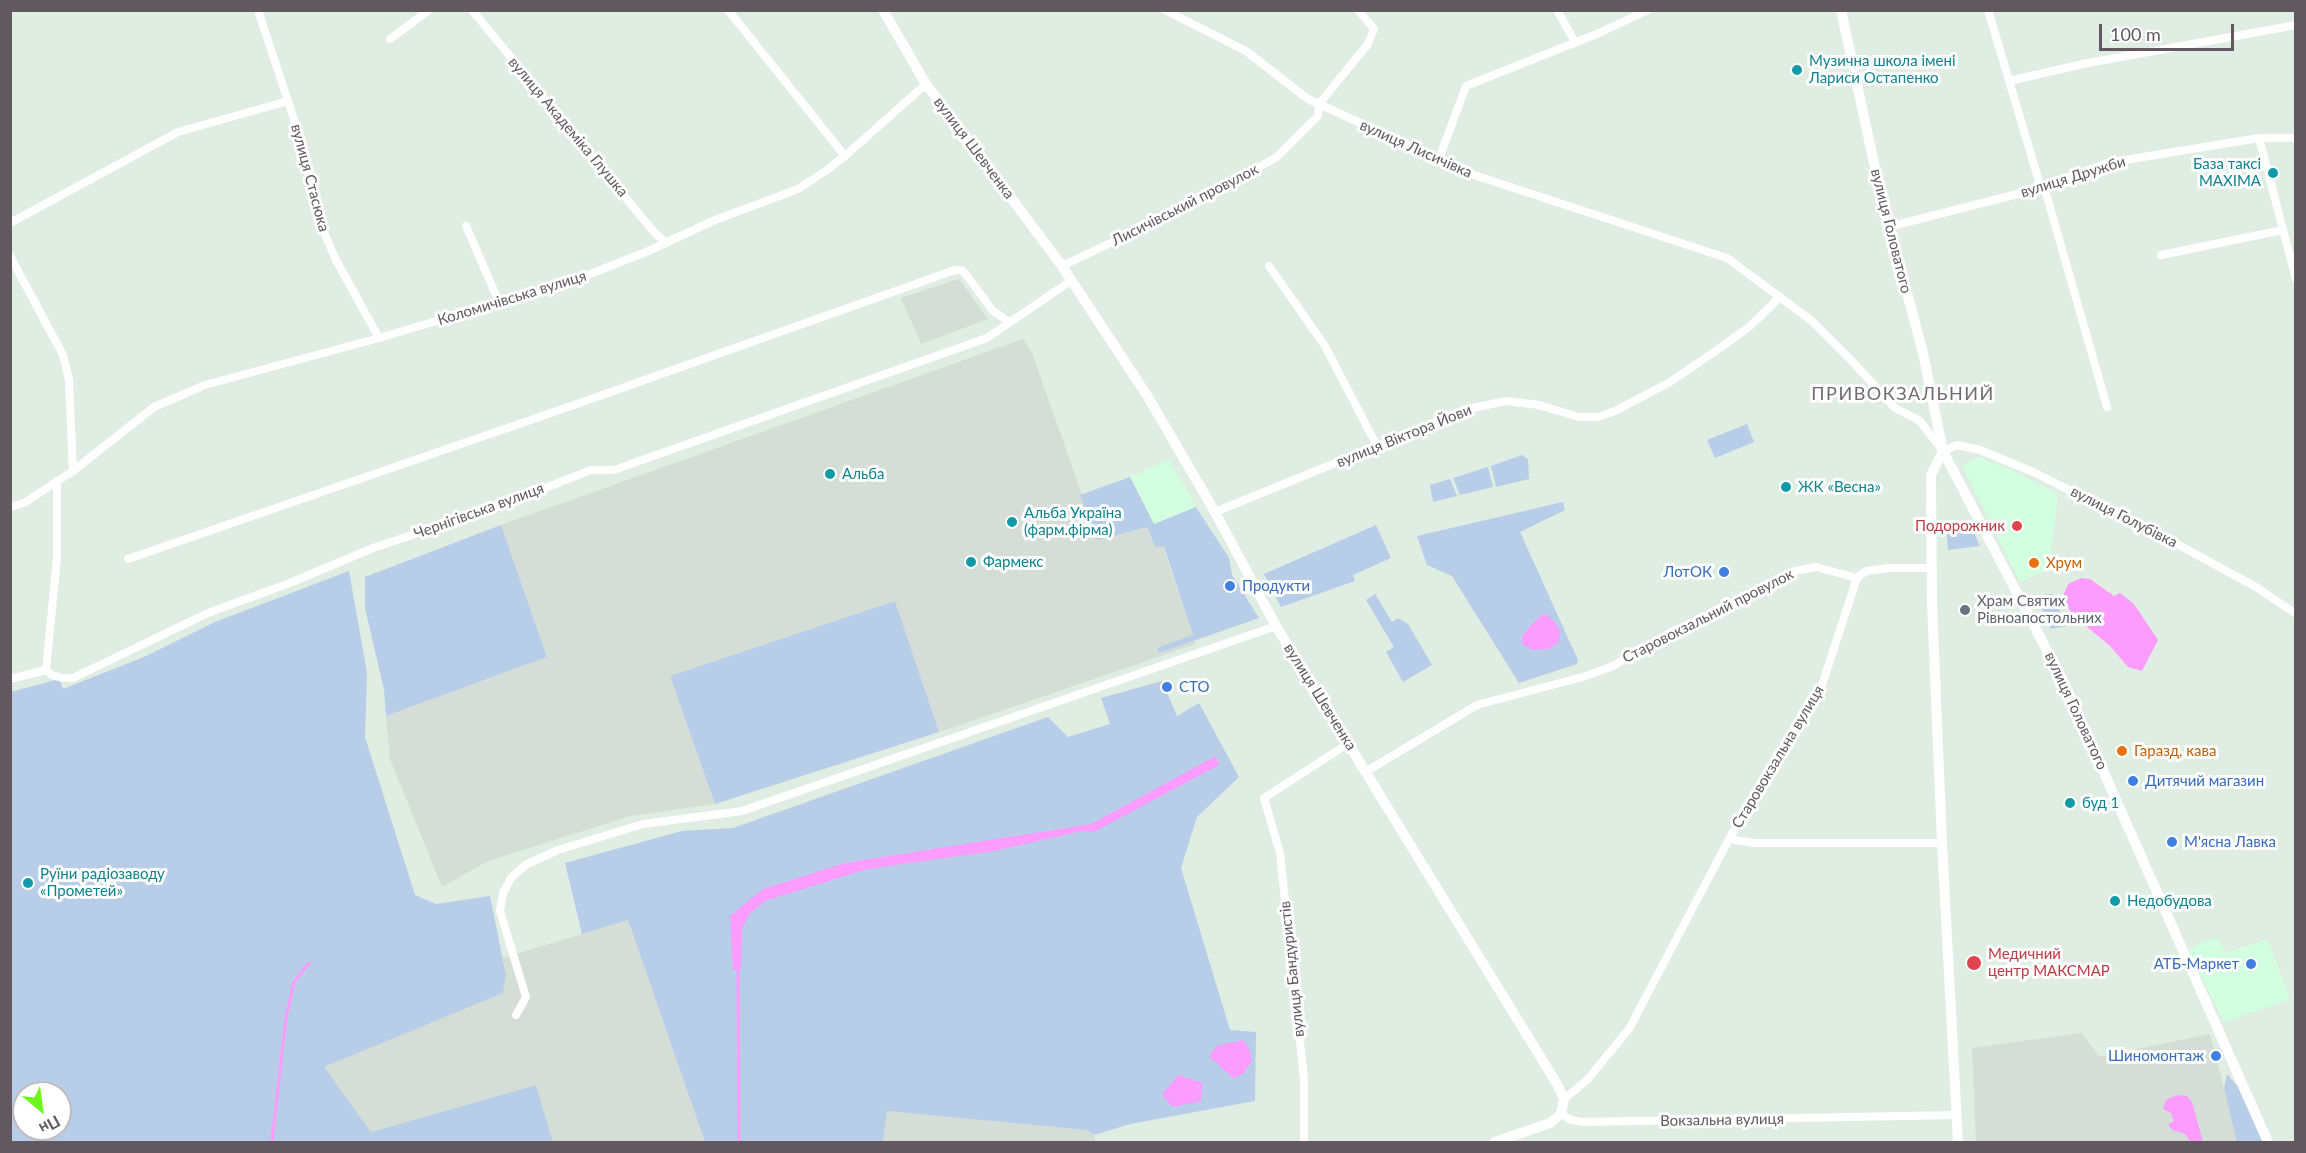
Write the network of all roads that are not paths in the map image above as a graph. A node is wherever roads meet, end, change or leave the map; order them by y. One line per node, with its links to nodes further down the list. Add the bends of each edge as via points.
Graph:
1 (258, 10): 17 (street, вулиця Стасюка)
2 (429, 10): 13 (street)
3 (471, 10): 28 (street, вулиця Академіка Глушка)
4 (728, 10): 21 (street)
5 (883, 10): 16 (main road, вулиця Шевченка)
6 (1165, 10): 18 (street, вулиця Лисичівка, via 1246,51)
7 (1358, 10): 18 (street, Лисичівський провулок, via 1374,30 1368,44)
8 (1557, 10): 14 (street)
9 (1648, 10): 14 (street)
10 (1841, 10): 26 (main road, вулиця Головатого)
11 (1988, 10): 15 (street)
12 (2295, 25): 15 (street)
13 (390, 39)
14 (1575, 42): 22 (street, via 1466,86)
15 (2009, 81): 23 (street)
16 (926, 84): 21 (street, Коломичівська вулиця); 31 (main road, вулиця Шевченка)
17 (288, 101): 24 (street, via 178,132); 38 (street, вулиця Стасюка, via 306,156 320,223)
18 (1318, 104): 22 (street, вулиця Лисичівка); 31 (street, Лисичівський провулок, via 1318,116 1277,157 1197,202)
19 (2259, 138): 20 (street, вулиця Дружби); 23 (street, вулиця Дружби, via 2107,164); 27 (street)
20 (2295, 138)
21 (845, 156): 28 (street, Коломичівська вулиця, via 798,189)
22 (1439, 159): 35 (street, вулиця Лисичівка, via 1462,171 1726,258)
23 (2042, 187): 26 (street, вулиця Дружби); 39 (street)
24 (10, 223)
25 (466, 226): 36 (street)
26 (1888, 227): 41 (main road, вулиця Головатого, via 1923,352)
27 (2283, 230): 29 (street); 33 (street)
28 (666, 243): 36 (street, Коломичівська вулиця, via 575,280)
29 (2161, 255)
30 (10, 256): 42 (street, via 63,356 69,380)
31 (1062, 266): 34 (main road, вулиця Шевченка)
32 (1269, 266): 40 (street, via 1325,346)
33 (2295, 279)
34 (1072, 280): 37 (street); 45 (main road, вулиця Шевченка, via 1148,397)
35 (1779, 298): 40 (street, вулиця Віктора Йови, via 1749,327 1670,382 1615,411 1598,417 1579,417 1539,405 1506,401 1468,409); 41 (street, вулиця Лисичівка, via 1812,321 1895,408 1920,421)
36 (499, 302): 38 (street, Коломичівська вулиця)
37 (1008, 321): 46 (street, via 993,311 965,273 955,270); 51 (street, Чернігівська вулиця, via 987,338 614,470 591,470 366,551 208,613 73,678 62,678)
38 (379, 338): 42 (street, Коломичівська вулиця, via 205,385 154,407)
39 (2107, 407)
40 (1377, 446): 45 (street, вулиця Віктора Йови)
41 (1943, 451): 47 (main road, via 1931,475); 49 (street, вулиця Голубівка, via 1957,445 1980,450 2033,472 2177,544 2256,587); 64 (main road, вулиця Головатого, via 2065,685)
42 (74, 471): 43 (street, Коломичівська вулиця)
43 (57, 481): 44 (street, Коломичівська вулиця, via 24,503); 51 (street, via 57,558)
44 (10, 507)
45 (1215, 512): 50 (main road, вулиця Шевченка)
46 (128, 559)
47 (1933, 568): 48 (street, via 1866,571); 56 (main road)
48 (1857, 578): 54 (street, Старовокзальний провулок, via 1816,567 1794,571 1708,620 1675,630 1613,666 1477,705); 55 (street, Старовокзальна вулиця, via 1821,688)
49 (2295, 614)
50 (1276, 626): 53 (main road, вулиця Шевченка); 57 (street, via 742,811 643,824 558,850 525,865 503,893 500,911 526,997)
51 (46, 670): 52 (street)
52 (10, 678)
53 (1349, 743): 54 (main road, вулиця Шевченка); 61 (street, вулиця Бандуристів, via 1264,798 1281,853 1304,1079)
54 (1366, 771): 58 (main road, вулиця Шевченка)
55 (1729, 839): 56 (street, Старовокзальна вулиця, via 1754,843); 58 (street, Старовокзальна вулиця, via 1629,1029 1587,1080)
56 (1942, 843): 60 (main road)
57 (516, 1015)
58 (1564, 1099): 59 (main road)
59 (1561, 1114): 60 (street, Вокзальна вулиця, via 1584,1122); 62 (main road, via 1550,1123)
60 (1957, 1115): 63 (main road)
61 (1304, 1143)
62 (1495, 1143)
63 (1958, 1143)
64 (2268, 1143)

